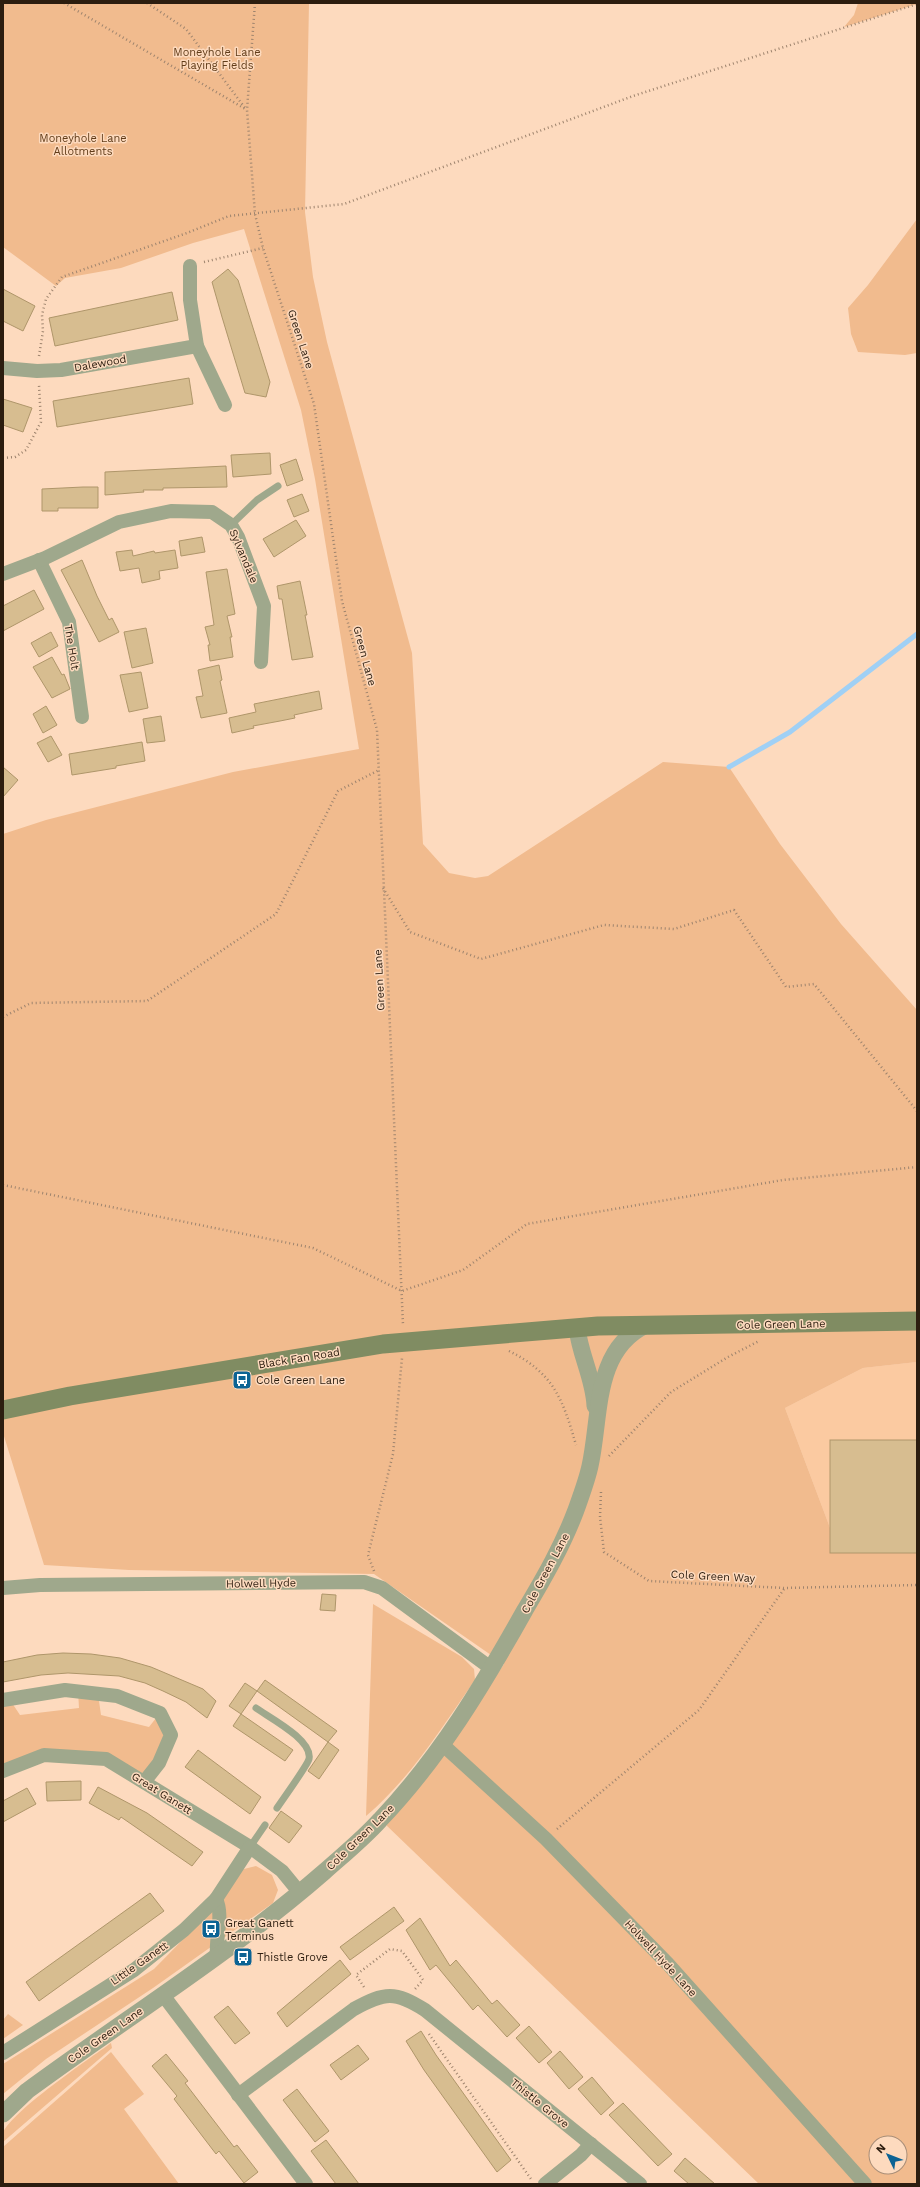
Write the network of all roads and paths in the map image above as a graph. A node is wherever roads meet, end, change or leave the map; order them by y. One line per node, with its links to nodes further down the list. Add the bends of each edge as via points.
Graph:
1 (64, 3): 5 (path)
2 (147, 3): 5 (path, via 186,29)
3 (255, 3): 5 (path, Green Lane)
4 (917, 4): 6 (path, via 633,96 344,204)
5 (247, 110): 6 (path, Green Lane)
6 (255, 214): 7 (path, Green Lane); 11 (path, via 229,216 62,277 46,299 42,315 43,331)
7 (263, 248): 8 (path); 20 (path, Green Lane, via 314,404 342,601 377,730)
8 (190, 266): 9 (street, via 190,300)
9 (197, 346): 11 (street, Dalewood, via 60,370); 12 (street)
10 (3, 368): 11 (street, Dalewood)
11 (38, 371): 13 (path, via 41,422 26,450)
12 (225, 405)
13 (3, 458)
14 (278, 486): 15 (lane, via 257,500)
15 (231, 525): 16 (street, Sylvandale, via 212,512 171,511 119,522); 18 (street, Sylvandale, via 264,606)
16 (39, 560): 17 (street, Sylvandale); 19 (street, The Holt, via 69,622)
17 (3, 574)
18 (261, 662)
19 (82, 717)
20 (379, 770): 21 (path, Green Lane); 22 (path, via 338,790 276,914 147,1001 31,1003)
21 (383, 888): 23 (path, via 410,932 481,960 604,925 674,929 734,910 786,987 814,984); 26 (path, Green Lane)
22 (3, 1017)
23 (917, 1110)
24 (917, 1167): 26 (path, via 783,1180 527,1224 463,1270)
25 (3, 1185): 26 (path, via 313,1248)
26 (402, 1291): 28 (path, Green Lane)
27 (917, 1322): 30 (main road, Cole Green Lane)
28 (403, 1324)
29 (598, 1326): 30 (main road, Cole Green Lane); 31 (main road, Black Fan Road)
30 (646, 1326): 36 (street, Cole Green Lane, via 624,1340 614,1352 606,1370)
31 (577, 1328): 35 (main road, Black Fan Road, via 384,1344 70,1396); 36 (street, Cole Green Lane, via 580,1349 594,1392)
32 (761, 1340): 38 (path, via 671,1392)
33 (503, 1349): 37 (path, via 528,1360 547,1379 564,1407)
34 (403, 1350): 42 (path, via 393,1454 368,1555)
35 (3, 1410)
36 (596, 1430): 44 (street, Cole Green Lane, via 590,1468 576,1512 558,1550)
37 (577, 1448)
38 (607, 1458)
39 (601, 1488): 43 (path, Cole Green Way, via 600,1517 604,1552 650,1581)
40 (917, 1585): 43 (path, Cole Green Way)
41 (3, 1588): 42 (street, Holwell Hyde, via 40,1585 364,1582)
42 (382, 1588): 44 (street, Holwell Hyde)
43 (784, 1588): 52 (path, via 699,1710)
44 (492, 1669): 47 (street, Cole Green Lane)
45 (3, 1700): 49 (street, via 64,1690 117,1696 160,1713 171,1735 159,1764)
46 (256, 1708): 50 (lane, via 301,1739 308,1749 309,1759)
47 (443, 1745): 52 (street, Holwell Hyde Lane); 54 (street, Cole Green Lane, via 380,1820)
48 (3, 1771): 49 (street, Great Ganett, via 44,1755 106,1759)
49 (144, 1782): 53 (street, Great Ganett)
50 (277, 1808)
51 (265, 1825): 53 (lane)
52 (546, 1839): 69 (street, Holwell Hyde Lane, via 668,1964)
53 (250, 1847): 54 (street, Great Ganett, via 282,1871); 55 (street, Little Ganett)
54 (300, 1893): 56 (street, Cole Green Lane)
55 (216, 1899): 56 (street, via 220,1907); 61 (street, Little Ganett, via 184,1930 134,1970)
56 (217, 1956): 57 (street, Cole Green Lane)
57 (163, 1995): 62 (street); 63 (street, Cole Green Lane, via 27,2091)
58 (373, 1999): 59 (street, Thistle Grove, via 387,1995); 59 (path, via 356,1975 390,1949 402,1951 423,1980); 62 (street, Thistle Grove, via 354,2009)
59 (407, 1999): 60 (street, Thistle Grove)
60 (420, 2007): 64 (street, Thistle Grove); 66 (path, via 416,2015)
61 (3, 2053)
62 (238, 2095): 65 (street)
63 (3, 2114)
64 (591, 2144): 67 (street); 68 (street, Thistle Grove)
65 (306, 2184)
66 (535, 2184)
67 (545, 2184)
68 (640, 2184)
69 (865, 2184)

